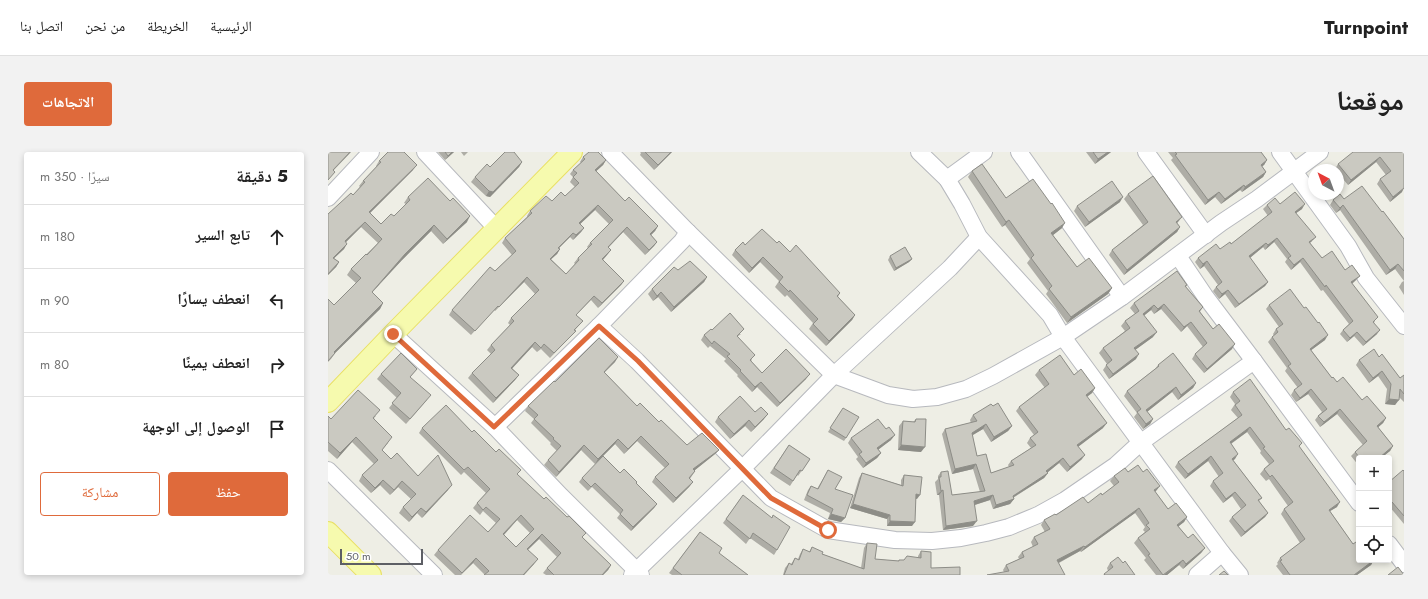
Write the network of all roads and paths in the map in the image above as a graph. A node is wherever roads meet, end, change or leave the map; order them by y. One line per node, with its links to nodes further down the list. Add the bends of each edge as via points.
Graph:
1 (371, 152): 13 (street)
2 (425, 152): 14 (street)
3 (572, 152): 14 (main road)
4 (610, 152): 15 (street)
5 (919, 152): 12 (street)
6 (984, 152): 12 (street)
7 (1019, 152): 19 (street)
8 (1146, 152): 16 (street)
9 (1280, 152): 11 (street)
10 (1320, 152): 11 (street)
11 (1294, 171): 16 (street); 21 (street, via 1348,246 1366,278)
12 (947, 179): 17 (street)
13 (328, 198)
14 (496, 228): 22 (main road)
15 (688, 232): 20 (street); 25 (street)
16 (1206, 234): 18 (street)
17 (979, 237): 23 (street, via 1050,315); 25 (street, via 950,268)
18 (1178, 256): 19 (street); 24 (street, via 1204,296)
19 (1122, 297): 23 (street)
20 (599, 326): 27 (street); 29 (street, via 638,361)
21 (1404, 326)
22 (393, 334): 26 (main road); 27 (street)
23 (1063, 337): 25 (street, via 966,389 937,397 913,399 888,395); 28 (street)
24 (1254, 361): 28 (street); 31 (street)
25 (834, 374): 29 (street)
26 (328, 402)
27 (494, 427): 36 (street)
28 (1140, 443): 29 (street, via 1116,465 1038,515 986,533 932,541 895,540 828,530 771,498); 34 (street)
29 (742, 469): 36 (street)
30 (328, 470): 38 (street)
31 (1356, 499)
32 (328, 532): 37 (main road)
33 (1392, 548): 35 (street)
34 (1222, 553): 39 (street); 40 (street)
35 (1404, 564)
36 (637, 574)
37 (371, 575)
38 (434, 575)
39 (1197, 575)
40 (1240, 575)

